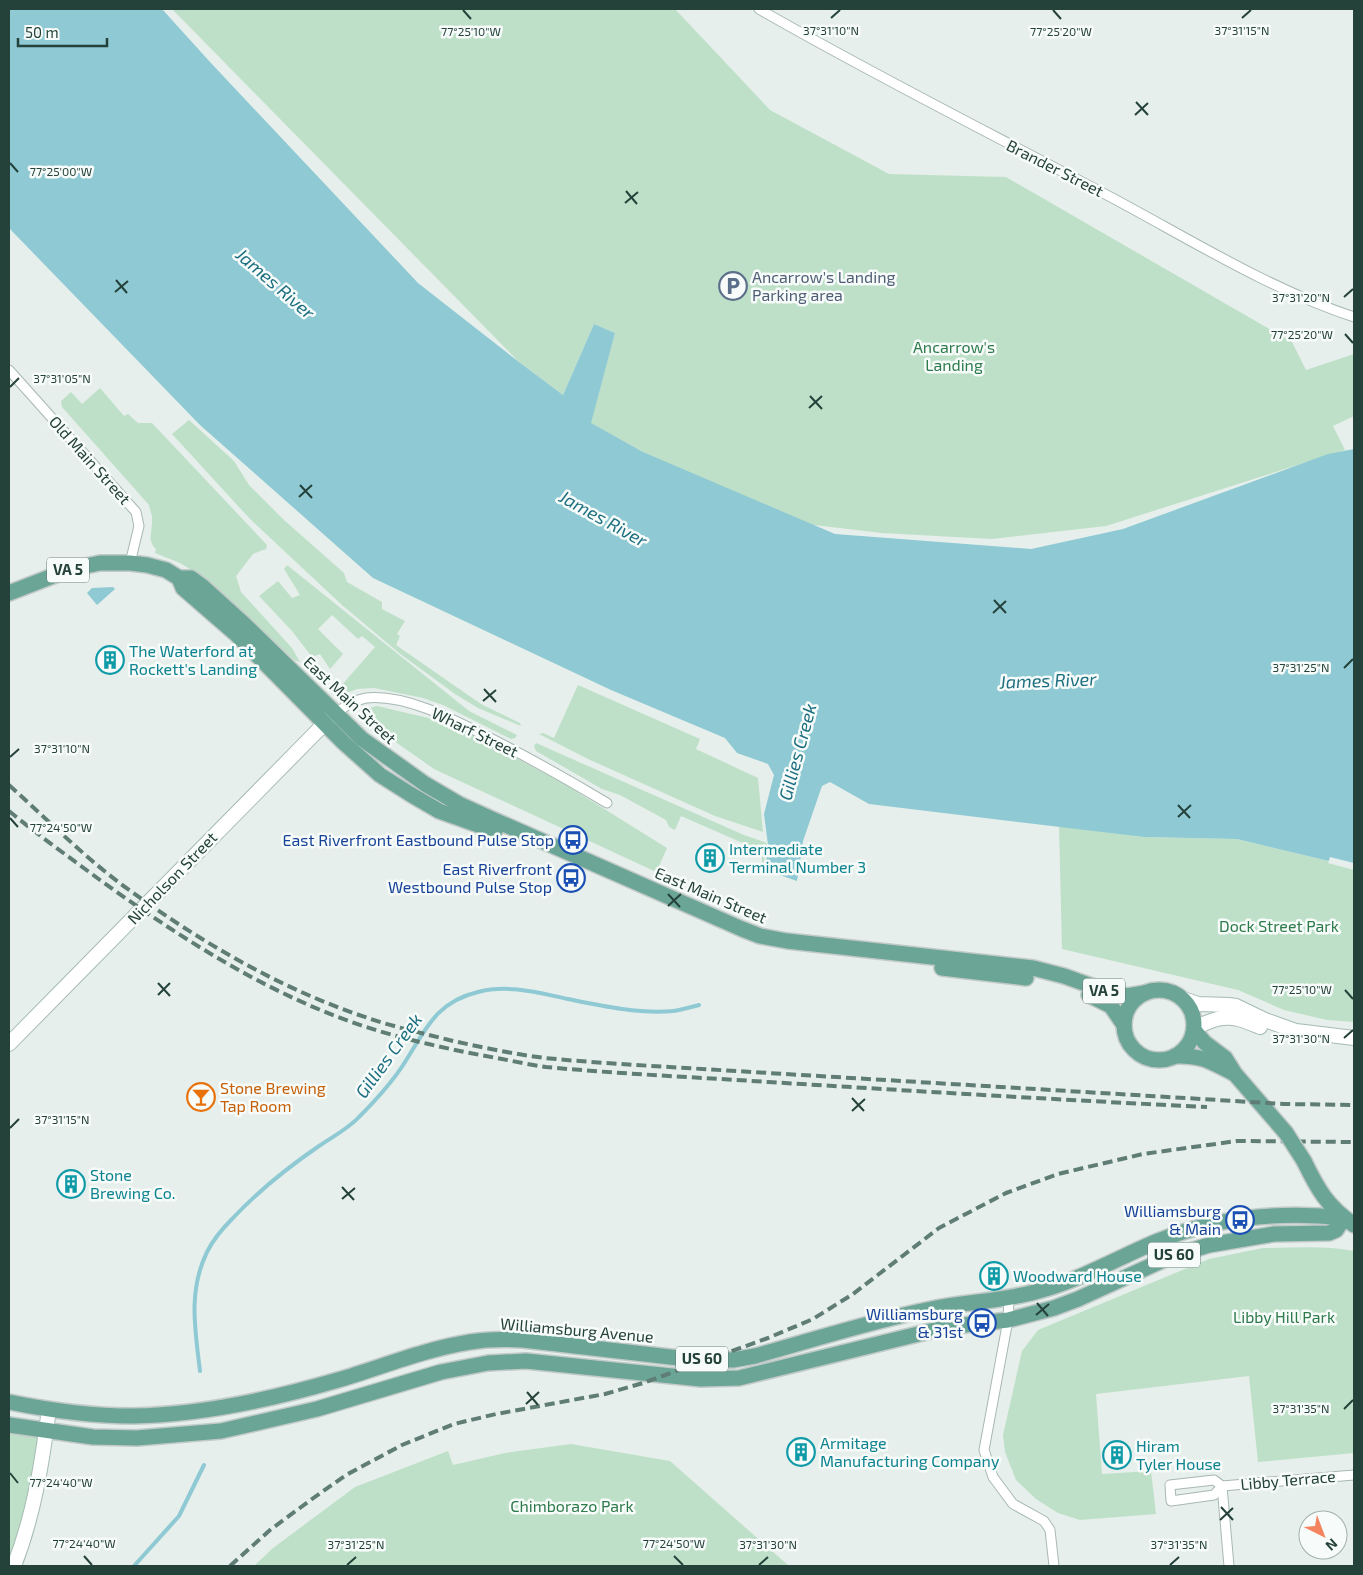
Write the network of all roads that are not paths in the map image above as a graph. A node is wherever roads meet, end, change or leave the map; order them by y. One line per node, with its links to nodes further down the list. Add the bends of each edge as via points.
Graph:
1 (759, 9): 2 (street, Brander Street, via 1241,268)
2 (1354, 317)
3 (9, 370): 4 (street, Old Main Street, via 136,512 139,526)
4 (130, 563): 5 (main road, East Main Street / VA 5, via 87,565); 6 (main road, East Main Street / VA 5, via 166,570 179,578 184,588)
5 (9, 593)
6 (330, 718): 7 (street, Wharf Street, via 359,699 374,698 430,710 501,743); 8 (main road, East Main Street / VA 5, via 408,773 460,804 760,936 1033,968 1114,994); 10 (main road, East Main Street / VA 5, via 343,742 380,775 426,804 486,827 743,940 780,950 1046,981 1103,1001 1114,1009); 13 (main road, Nicholson Street)
7 (607, 803)
8 (1145, 994): 9 (main road, VA 5, via 1161,990); 10 (main road, via 1132,1003)
9 (1183, 999): 11 (main road, VA 5, via 1191,1010); 12 (main road, via 1198,1004 1236,1006 1296,1031)
10 (1124, 1025): 15 (main road, VA 5, via 1130,1044 1144,1057 1158,1060)
11 (1194, 1029): 14 (main road, via 1215,1020 1237,1018 1298,1040); 15 (main road, via 1190,1043); 16 (main road, VA 5, via 1205,1043 1225,1058)
12 (1354, 1038)
13 (9, 1044)
14 (1354, 1047)
15 (1175, 1056): 16 (main road, VA 5, via 1204,1058)
16 (1235, 1074): 17 (main road, VA 5, bridge, via 1286,1133 1323,1197)
17 (1349, 1221): 18 (main road, Williamsburg Avenue / US 60, via 1311,1214 1240,1220 1199,1228 1158,1241 1062,1284); 19 (main road, US 60, via 1329,1233 1263,1235 1182,1252 1078,1299)
18 (1008, 1299): 19 (street); 21 (main road, Williamsburg Avenue / US 60, via 900,1316 733,1360 679,1358 498,1339 440,1349 338,1380 227,1406 133,1416)
19 (1008, 1320): 23 (main road, US 60, via 947,1327 739,1378 701,1379 526,1361 488,1363 441,1372 317,1409 221,1431 137,1438); 27 (street, via 984,1450 993,1477 1013,1504 1044,1521 1050,1530)
20 (9, 1402): 21 (main road, Williamsburg Avenue)
21 (50, 1409): 23 (main road)
22 (9, 1425): 23 (main road)
23 (46, 1431): 26 (main road, via 33,1510)
24 (1354, 1475): 25 (street, Libby Terrace)
25 (1222, 1486): 25 (street, Libby Terrace, via 1214,1480 1170,1485 1171,1500 1214,1495); 28 (street)
26 (14, 1566)
27 (1054, 1566)
28 (1229, 1566)

